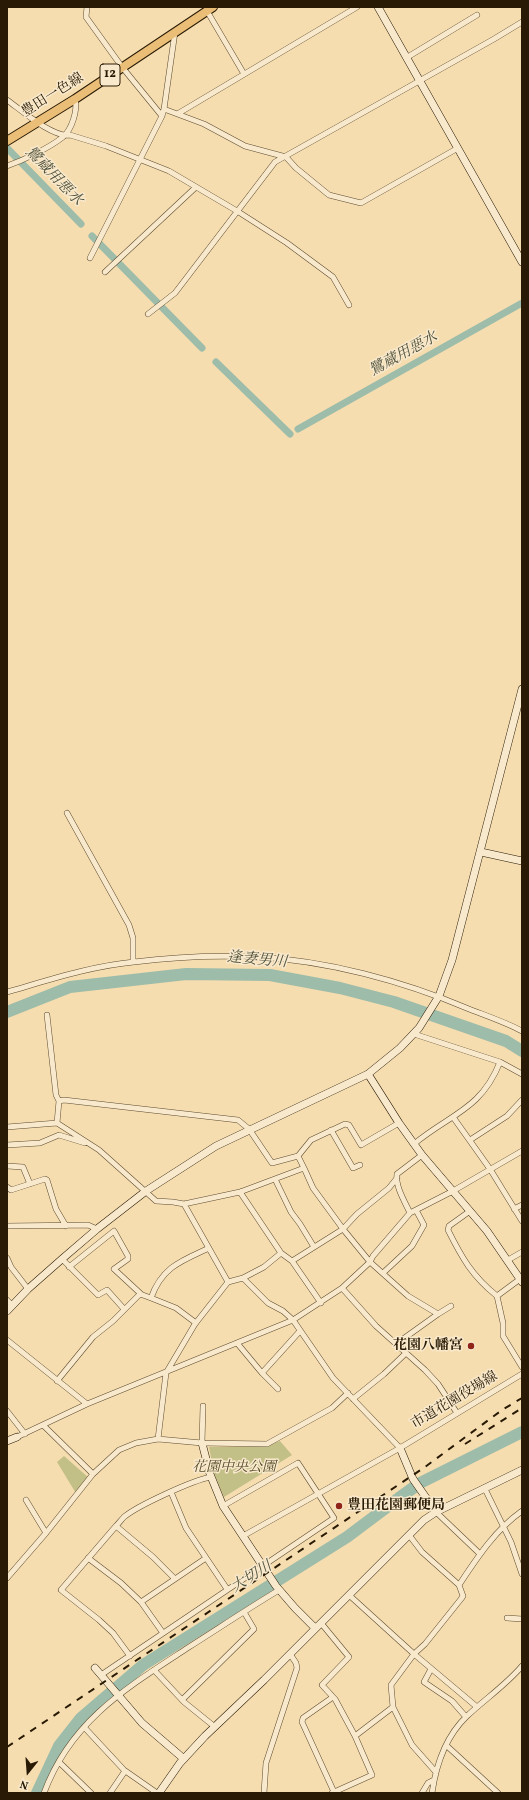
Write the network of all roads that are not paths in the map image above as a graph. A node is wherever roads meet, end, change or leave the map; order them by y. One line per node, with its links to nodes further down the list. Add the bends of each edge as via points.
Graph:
1 (87, 7): 9 (street, via 86,17)
2 (357, 7): 10 (street)
3 (378, 7): 8 (street)
4 (210, 9): 7 (main road, 豊田一色線 / 12); 10 (street)
5 (477, 15): 8 (street)
6 (522, 22): 11 (street)
7 (175, 32): 9 (main road, 豊田一色線 / 12); 14 (street)
8 (406, 58): 11 (street)
9 (122, 67): 12 (main road, 豊田一色線 / 12); 16 (street)
10 (244, 74): 15 (street)
11 (419, 81): 20 (street); 21 (street)
12 (75, 99): 17 (main road, 豊田一色線 / 12); 18 (street, via 77,106 70,128)
13 (7, 100): 17 (street)
14 (164, 108): 15 (street); 16 (street)
15 (178, 113): 21 (street, via 244,146)
16 (162, 116): 22 (street)
17 (37, 121): 18 (street); 19 (main road, 豊田一色線 / 12)
18 (64, 136): 22 (street, via 77,137); 23 (street)
19 (7, 141)
20 (458, 148): 21 (street, via 360,203 329,195); 27 (street)
21 (286, 157): 25 (street, via 275,162)
22 (141, 160): 24 (street, via 169,171); 26 (street)
23 (7, 166)
24 (196, 187): 25 (street); 28 (street)
25 (237, 211): 29 (street, via 333,277); 30 (street, via 175,294)
26 (90, 258)
27 (522, 262)
28 (105, 272)
29 (349, 305)
30 (148, 314)
31 (522, 689): 33 (street)
32 (67, 813): 35 (street, via 130,925)
33 (481, 852): 34 (street); 37 (street, via 452,960)
34 (522, 861)
35 (133, 962): 36 (street, via 91,969); 37 (street, via 209,956 289,960 366,974)
36 (7, 992)
37 (438, 999): 39 (street); 40 (street)
38 (46, 1015): 45 (street, via 56,1095)
39 (522, 1031)
40 (414, 1034): 41 (street); 42 (street)
41 (500, 1062): 43 (street); 46 (street, via 494,1076 478,1098)
42 (368, 1074): 48 (street); 50 (street)
43 (522, 1074)
44 (522, 1100): 52 (street, via 506,1116)
45 (59, 1101): 47 (street); 50 (street, via 218,1116 238,1120)
46 (453, 1117): 52 (street); 53 (street)
47 (57, 1123): 49 (street); 55 (street)
48 (399, 1123): 51 (street, via 361,1146 347,1124); 53 (street)
49 (7, 1127)
50 (249, 1129): 58 (street, via 272,1163); 67 (street, via 216,1146)
51 (331, 1130): 58 (street, via 311,1140); 59 (street, via 353,1168)
52 (470, 1140): 62 (street)
53 (414, 1144): 57 (street)
54 (7, 1145): 55 (street, via 40,1143 59,1135)
55 (92, 1145): 67 (street)
56 (522, 1151): 62 (street)
57 (422, 1154): 63 (street, via 397,1174); 68 (street)
58 (298, 1156): 61 (street)
59 (360, 1165)
60 (7, 1166): 65 (street, via 23,1167)
61 (304, 1168): 64 (street); 80 (street, via 313,1188)
62 (490, 1169): 68 (street); 72 (street)
63 (396, 1178): 75 (street); 80 (street, via 389,1188)
64 (275, 1179): 69 (street); 81 (street, via 291,1212)
65 (30, 1184): 66 (street, via 10,1190); 78 (street, via 47,1180 56,1209)
66 (7, 1187)
67 (146, 1191): 70 (street, via 156,1201); 79 (street)
68 (453, 1191): 73 (street); 74 (street)
69 (240, 1192): 70 (street); 84 (street)
70 (184, 1204): 82 (street)
71 (522, 1205): 72 (street)
72 (514, 1209): 76 (street)
73 (416, 1210): 75 (street); 91 (street, via 424,1225 412,1246)
74 (470, 1211): 87 (street); 98 (street, via 449,1226 448,1230 470,1270)
75 (410, 1213): 89 (street)
76 (522, 1222)
77 (7, 1226): 78 (street)
78 (66, 1226): 79 (street, via 88,1225)
79 (96, 1229): 86 (street)
80 (343, 1229): 81 (street); 89 (street)
81 (314, 1247): 88 (street)
82 (209, 1248): 94 (street); 99 (street, via 172,1266 155,1287)
83 (522, 1252): 87 (street)
84 (281, 1253): 88 (street); 92 (street, via 264,1267)
85 (7, 1258): 96 (street)
86 (62, 1259): 90 (street); 96 (street)
87 (508, 1260): 93 (street)
88 (292, 1261): 101 (street)
89 (370, 1262): 91 (street); 95 (street)
90 (69, 1267): 97 (street, via 114,1231 128,1258 114,1269); 103 (street, via 98,1295 107,1290)
91 (383, 1273): 105 (street, via 408,1296)
92 (243, 1278): 94 (street); 106 (street, via 268,1303)
93 (521, 1281): 98 (street)
94 (228, 1282): 107 (street)
95 (342, 1288): 101 (street); 111 (street)
96 (28, 1289): 100 (street)
97 (141, 1294): 99 (street); 103 (street)
98 (497, 1296): 113 (street, via 503,1336)
99 (151, 1298): 107 (street, via 176,1308)
100 (10, 1302): 104 (street)
101 (321, 1303): 106 (street)
102 (451, 1306): 105 (street)
103 (124, 1309): 117 (street, via 93,1337)
104 (7, 1311)
105 (438, 1314): 111 (street)
106 (293, 1320): 108 (street); 110 (street)
107 (196, 1323): 114 (street)
108 (300, 1332): 115 (street); 119 (street, via 328,1372)
109 (7, 1340): 117 (street)
110 (237, 1343): 114 (street); 115 (street)
111 (396, 1344): 112 (street)
112 (406, 1353): 120 (street); 124 (street, via 438,1384)
113 (522, 1367)
114 (166, 1373): 121 (street); 128 (street)
115 (262, 1373): 118 (street)
116 (522, 1374): 124 (street, 市道花園役場線)
117 (58, 1381): 121 (street)
118 (278, 1389)
119 (348, 1393): 120 (street); 130 (street, via 332,1408 267,1444)
120 (353, 1399): 131 (street)
121 (87, 1404): 125 (street)
122 (203, 1406): 130 (street)
123 (7, 1411): 126 (street)
124 (457, 1413): 131 (street, 市道花園役場線)
125 (43, 1425): 126 (street); 133 (street)
126 (25, 1434): 127 (street)
127 (17, 1437): 129 (street)
128 (158, 1439): 130 (street); 133 (street, via 136,1443 119,1450)
129 (7, 1441)
130 (202, 1443): 134 (street)
131 (400, 1448): 137 (street, 市道花園役場線); 141 (street, via 413,1479)
132 (522, 1470): 135 (street)
133 (93, 1474): 144 (street)
134 (211, 1477): 136 (street); 139 (street)
135 (485, 1489): 141 (street); 142 (street)
136 (171, 1492): 143 (street, via 138,1508); 149 (street, via 186,1528)
137 (319, 1493): 139 (street, via 298,1463); 146 (street, 市道花園役場線); 150 (street, via 334,1518)
138 (26, 1500): 144 (street)
139 (223, 1506): 146 (street)
140 (522, 1511): 142 (street)
141 (436, 1512): 145 (street); 147 (street)
142 (503, 1525): 147 (street); 151 (street)
143 (116, 1526): 148 (street); 153 (street)
144 (46, 1533): 152 (street)
145 (410, 1535): 155 (street, via 422,1552); 157 (street)
146 (243, 1536): 150 (street)
147 (480, 1554): 155 (street)
148 (88, 1558): 158 (street, via 122,1583); 166 (street, via 61,1590 113,1633)
149 (206, 1558): 153 (street); 156 (street)
150 (263, 1567): 154 (street); 156 (street)
151 (522, 1572)
152 (7, 1578)
153 (174, 1578): 158 (street)
154 (276, 1585): 159 (street); 162 (street, via 295,1608)
155 (459, 1585): 165 (street, via 463,1596)
156 (227, 1590): 163 (street)
157 (349, 1595): 162 (street); 165 (street)
158 (141, 1602): 163 (street)
159 (244, 1612): 170 (street); 174 (street, via 254,1630)
160 (507, 1618): 161 (street)
161 (522, 1619)
162 (318, 1626): 164 (street); 173 (street, via 349,1657 322,1685)
163 (163, 1633): 166 (street)
164 (290, 1654): 178 (street); 192 (street, via 297,1668 266,1763)
165 (414, 1654): 169 (street); 175 (street, via 391,1685)
166 (130, 1656): 171 (street)
167 (522, 1666): 176 (street)
168 (95, 1668): 171 (street)
169 (431, 1669): 176 (street); 177 (street, via 424,1682 452,1701)
170 (154, 1670): 172 (street); 174 (street)
171 (101, 1675): 172 (street)
172 (116, 1694): 179 (street); 182 (street, via 142,1723)
173 (333, 1697): 180 (street); 187 (street, via 303,1718 302,1722)
174 (182, 1700): 178 (street)
175 (393, 1707): 180 (street); 185 (street, via 412,1745)
176 (478, 1707): 177 (street)
177 (466, 1717): 181 (street)
178 (215, 1727): 182 (street)
179 (84, 1728): 183 (street); 184 (street)
180 (355, 1736): 187 (street, via 372,1775)
181 (447, 1746): 185 (street); 195 (street)
182 (184, 1759): 191 (street)
183 (59, 1762): 188 (street); 189 (street)
184 (125, 1771): 190 (street); 191 (street)
185 (435, 1771): 186 (street)
186 (434, 1780): 193 (street, via 428,1783); 194 (street)
187 (333, 1792)
188 (44, 1793)
189 (91, 1793)
190 (110, 1793)
191 (158, 1793)
192 (264, 1793)
193 (422, 1793)
194 (432, 1793)
195 (498, 1793)

